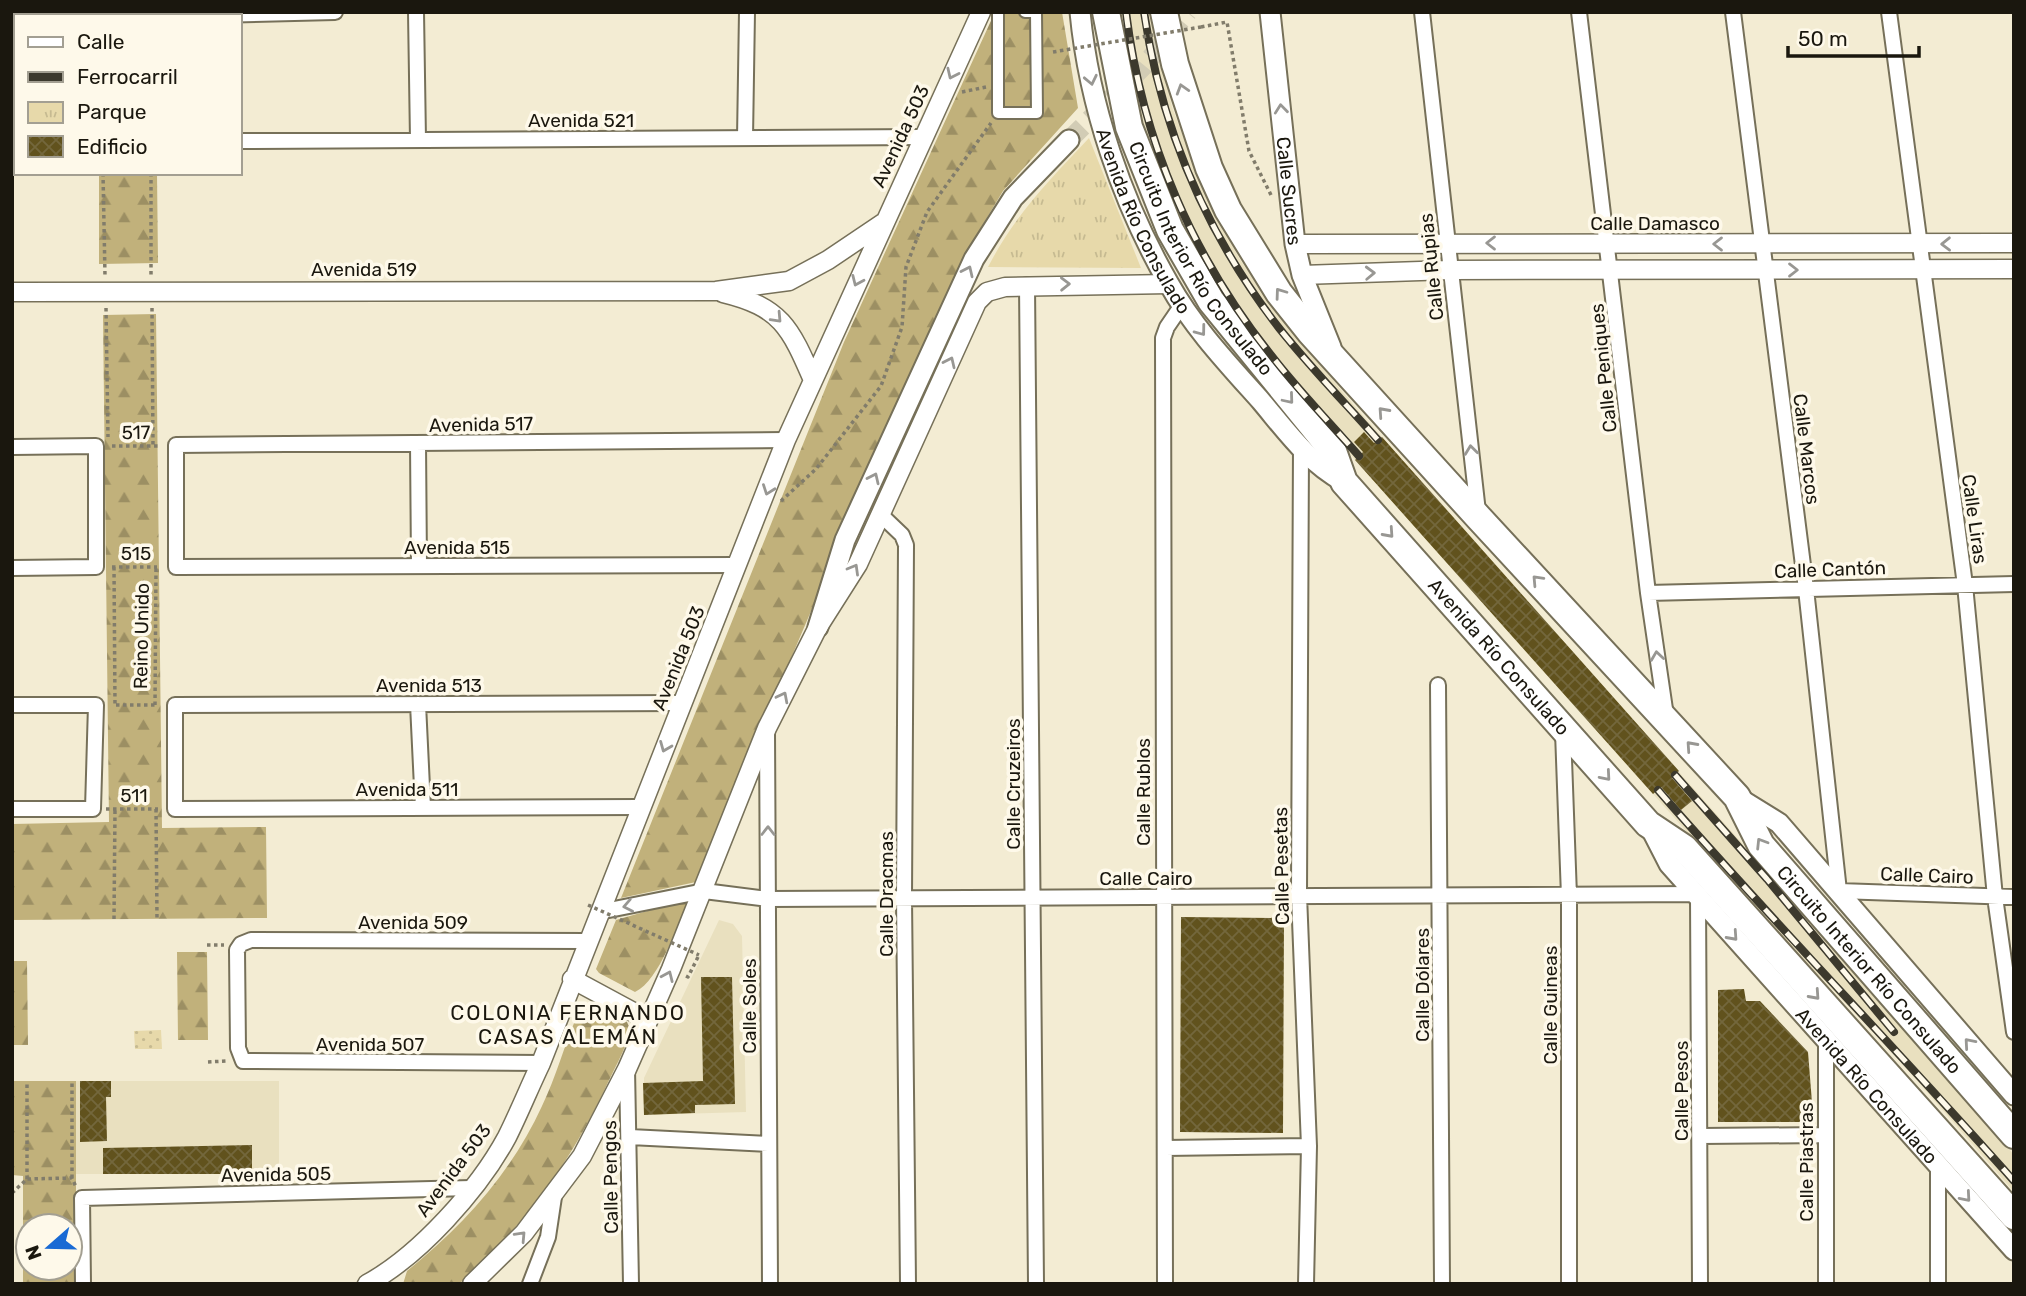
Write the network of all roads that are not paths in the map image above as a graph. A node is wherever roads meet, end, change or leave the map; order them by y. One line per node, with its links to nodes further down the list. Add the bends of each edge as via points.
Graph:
1 (335, 12): 18 (street)
2 (416, 12): 21 (street)
3 (738, 12): 4 (street)
4 (749, 12): 19 (street)
5 (981, 12): 20 (street, Avenida 503, one-way to 20)
6 (998, 12): 7 (street, via 998,113 1037,113 1036,12)
7 (1025, 12)
8 (1080, 12): 37 (main road, Avenida Río Consulado, one-way to 37, via 1093,89 1115,162)
9 (1106, 12): 48 (highway, Circuito Interior Río Consulado, one-way to 48, via 1129,127 1170,230 1211,301 1333,452)
10 (1164, 12): 42 (highway, one-way to 10, via 1279,293 1228,210 1191,119)
11 (1270, 12): 27 (main road, Calle Sucres, one-way to 11)
12 (1422, 12): 25 (street, Calle Rupias)
13 (1579, 12): 28 (street, Calle Peniques)
14 (1733, 12): 29 (street, Calle Marcos)
15 (1889, 12): 30 (street, Calle Liras)
16 (12, 13): 17 (street)
17 (70, 14)
18 (228, 14)
19 (745, 138): 20 (street, Avenida 521); 21 (street, Avenida 521)
20 (922, 138): 24 (street, Avenida 503)
21 (418, 140): 23 (street, Avenida 521)
22 (1069, 140): 59 (main road, one-way to 22, via 845,540 974,259 1013,198)
23 (242, 141)
24 (884, 223): 39 (street, Avenida 519, via 789,281); 43 (street, Avenida 503, one-way to 43)
25 (1448, 243): 27 (street, Calle Damasco); 28 (street, Calle Damasco, one-way to 25); 33 (street, Calle Rupias)
26 (2014, 243): 30 (street, Calle Damasco, one-way to 30)
27 (1295, 244): 36 (main road, Calle Sucres)
28 (1608, 244): 29 (street, Calle Damasco, one-way to 28); 35 (street, Calle Peniques)
29 (1762, 244): 30 (street, Calle Damasco); 34 (street, Calle Marcos)
30 (1919, 244): 31 (street, Calle Liras)
31 (1922, 269): 32 (street); 34 (street, one-way to 31); 55 (street, Calle Liras)
32 (2014, 269)
33 (1450, 270): 35 (street); 36 (street, one-way to 33); 50 (street, Calle Rupias, one-way to 33)
34 (1765, 270): 35 (street); 57 (street, Calle Marcos)
35 (1612, 272): 58 (street, Calle Peniques)
36 (1302, 275): 42 (main road, Calle Sucres)
37 (1169, 284): 38 (street, one-way to 37); 41 (main road, Avenida Río Consulado)
38 (1027, 285): 49 (street, one-way to 38, via 977,302 988,292); 83 (street, Calle Cruzeiros)
39 (716, 291): 40 (street, Avenida 519); 43 (street, Avenida 519, one-way to 43, via 773,311 796,341)
40 (12, 292)
41 (1182, 305): 47 (main road, Avenida Río Consulado, one-way to 47); 78 (street, Calle Rublos, via 1163,338)
42 (1340, 363): 50 (highway, one-way to 42)
43 (813, 380): 44 (street, Avenida 503)
44 (786, 440): 45 (street, Avenida 517); 51 (street, Avenida 503, one-way to 51)
45 (418, 443): 52 (street); 53 (street, Avenida 517, via 176,445)
46 (12, 447): 54 (street, via 96,446 96,567)
47 (1301, 447): 48 (main road, Avenida Río Consulado, via 1318,468); 75 (street, Calle Pesetas)
48 (1344, 482): 65 (highway, Avenida Río Consulado, one-way to 65)
49 (880, 514): 59 (street, one-way to 49, via 858,564); 82 (street, Calle Dracmas, via 906,545)
50 (1479, 518): 64 (highway, one-way to 50)
51 (737, 565): 52 (street, Avenida 515); 61 (street, Avenida 503)
52 (419, 566): 53 (street, Avenida 515)
53 (176, 567)
54 (12, 568)
55 (1965, 584): 56 (street, Calle Cantón); 57 (street, Calle Cantón); 80 (street, Calle Liras)
56 (2014, 584)
57 (1806, 589): 58 (street, Calle Cantón); 74 (street, Calle Marcos)
58 (1648, 593): 64 (street, Calle Peniques, one-way to 58)
59 (818, 627): 66 (street, one-way to 59)
60 (1438, 685): 79 (street, Calle Dólares)
61 (683, 703): 62 (street, Avenida 513); 68 (street, Avenida 503, one-way to 68)
62 (418, 704): 69 (street); 71 (street, Avenida 513, via 175,705)
63 (12, 705): 70 (street, via 96,705 93,809)
64 (1667, 719): 67 (highway, one-way to 64)
65 (1563, 726): 72 (highway, Avenida Río Consulado, one-way to 72); 76 (street, Calle Guineas)
66 (767, 728): 73 (street); 84 (street, Calle Soles, one-way to 66)
67 (1737, 797): 74 (main road, via 1779,823); 96 (highway, Circuito Interior Río Consulado, one-way to 67, via 1761,845)
68 (640, 807): 69 (street, Avenida 511); 85 (street, Avenida 503)
69 (423, 808): 71 (street, Avenida 511)
70 (12, 809)
71 (175, 809)
72 (1648, 824): 77 (main road, Avenida Río Consulado, via 1669,864); 105 (highway, one-way to 105, via 1684,848)
73 (705, 891): 84 (street, Calle Cairo); 85 (street, Calle Cairo, one-way to 85); 88 (street, one-way to 73)
74 (1839, 891): 80 (street, Calle Cairo); 94 (main road, one-way to 74)
75 (1300, 895): 78 (street, Calle Cairo); 79 (street, Calle Cairo); 100 (street, Calle Pesetas)
76 (1569, 896): 77 (street, Calle Cairo); 79 (street, Calle Cairo); 118 (street, Calle Guineas)
77 (1697, 896): 90 (main road, Avenida Río Consulado, one-way to 90); 97 (street, Calle Pesos)
78 (1162, 897): 83 (street, Calle Cairo); 101 (street, Calle Rublos)
79 (1441, 897): 117 (street, Calle Dólares)
80 (1996, 897): 81 (street, Calle Cairo); 89 (street, Calle Liras)
81 (2014, 897)
82 (904, 898): 83 (street, Calle Cairo); 84 (street, Calle Cairo); 113 (street, Calle Dracmas)
83 (1033, 898): 114 (street, Calle Cruzeiros)
84 (768, 899): 99 (street, Calle Soles)
85 (594, 909): 86 (street, Avenida 503)
86 (587, 941): 87 (street, Avenida 503); 91 (street, Avenida 509, via 251,940 240,944 236,956 238,1048)
87 (572, 979): 88 (street); 92 (street, Avenida 503)
88 (648, 1020): 93 (street)
89 (2014, 1032)
90 (1826, 1041): 95 (street, Calle Piastras); 102 (main road, Avenida Río Consulado)
91 (243, 1061): 92 (street, Avenida 507)
92 (541, 1063): 103 (street, Avenida 503, via 505,1139)
93 (627, 1069): 98 (street, Calle Pengos); 104 (street, via 582,1156)
94 (2014, 1095)
95 (1825, 1135): 97 (street); 120 (street, Calle Piastras)
96 (2014, 1135)
97 (1701, 1136): 119 (street, Calle Pesos)
98 (630, 1138): 99 (street); 111 (street, Calle Pengos)
99 (768, 1144): 112 (street, Calle Soles)
100 (1309, 1146): 101 (street); 116 (street, Calle Pesetas)
101 (1166, 1148): 115 (street, Calle Rublos)
102 (1938, 1165): 106 (main road, Avenida Río Consulado, one-way to 106); 121 (street)
103 (471, 1188): 107 (street, Avenida 503, via 428,1238); 108 (street, Avenida 505, via 82,1198)
104 (554, 1196): 109 (street, one-way to 104); 110 (street, via 548,1237)
105 (2014, 1216)
106 (2014, 1250)
107 (372, 1283)
108 (83, 1284)
109 (472, 1284)
110 (530, 1284)
111 (631, 1284)
112 (771, 1284)
113 (908, 1284)
114 (1036, 1284)
115 (1165, 1284)
116 (1306, 1284)
117 (1442, 1284)
118 (1569, 1284)
119 (1700, 1284)
120 (1826, 1284)
121 (1938, 1284)

